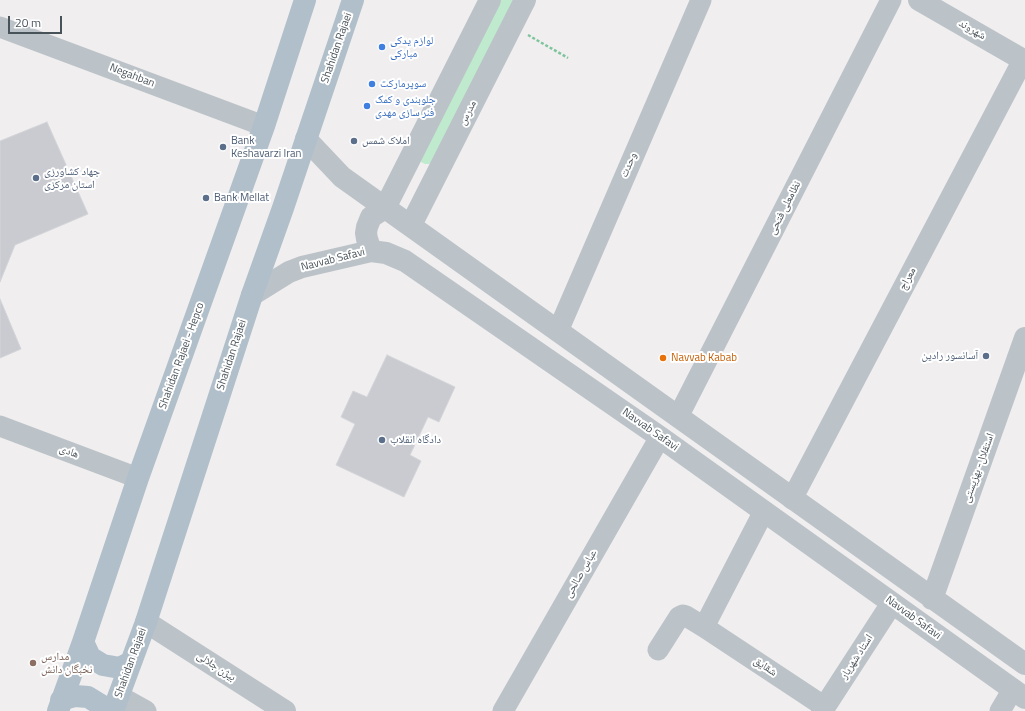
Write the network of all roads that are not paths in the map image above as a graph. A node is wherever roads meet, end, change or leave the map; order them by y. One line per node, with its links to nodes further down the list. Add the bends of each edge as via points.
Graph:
1 (305, 0): 10 (main road, Shahidan Rajaei - Hepco)
2 (353, 0): 11 (main road, Shahidan Rajaei)
3 (490, 0): 12 (street)
4 (525, 0): 13 (street, مدرس)
5 (701, 0): 16 (street, وحدت)
6 (891, 0): 18 (street, نظامعلی فتحی)
7 (919, 0): 9 (street, شهروند)
8 (0, 27): 10 (street, Negahban)
9 (1024, 60): 22 (street, معراج)
10 (264, 126): 21 (main road, Shahidan Rajaei - Hepco)
11 (306, 139): 12 (street, via 342,177); 15 (main road, Shahidan Rajaei)
12 (385, 208): 13 (street); 14 (street, via 371,217 367,227)
13 (411, 225): 16 (street)
14 (371, 251): 15 (street, Navvab Safavi, via 302,267); 20 (street, Navvab Safavi, via 386,253 405,261)
15 (252, 295): 26 (main road, Shahidan Rajaei)
16 (558, 331): 18 (street)
17 (1025, 338): 24 (street, استقلال- بهزیستی)
18 (678, 417): 22 (street)
19 (0, 426): 21 (street, هادی)
20 (660, 437): 23 (street, Navvab Safavi); 38 (street, عباس صالحی)
21 (138, 478): 28 (main road, Shahidan Rajaei - Hepco)
22 (792, 499): 24 (street)
23 (764, 511): 25 (street, Navvab Safavi); 27 (street)
24 (932, 598): 31 (street)
25 (892, 603): 32 (street, Navvab Safavi); 35 (street, استاد شهریار)
26 (146, 622): 30 (main road, Shahidan Rajaei); 37 (street, بیژن جلالی)
27 (704, 627): 29 (street, شقایق, via 683,615); 35 (street, شقایق)
28 (83, 642): 30 (main road, via 90,657 103,666 120,668); 33 (main road, Shahidan Rajaei - Hepco)
29 (658, 650)
30 (131, 662): 34 (main road, Shahidan Rajaei)
31 (1025, 664)
32 (1019, 694): 39 (street)
33 (60, 706): 34 (main road, via 75,696 88,697 101,705)
34 (113, 706): 36 (street)
35 (824, 709)
36 (146, 711)
37 (285, 711)
38 (502, 711)
39 (1000, 711)

